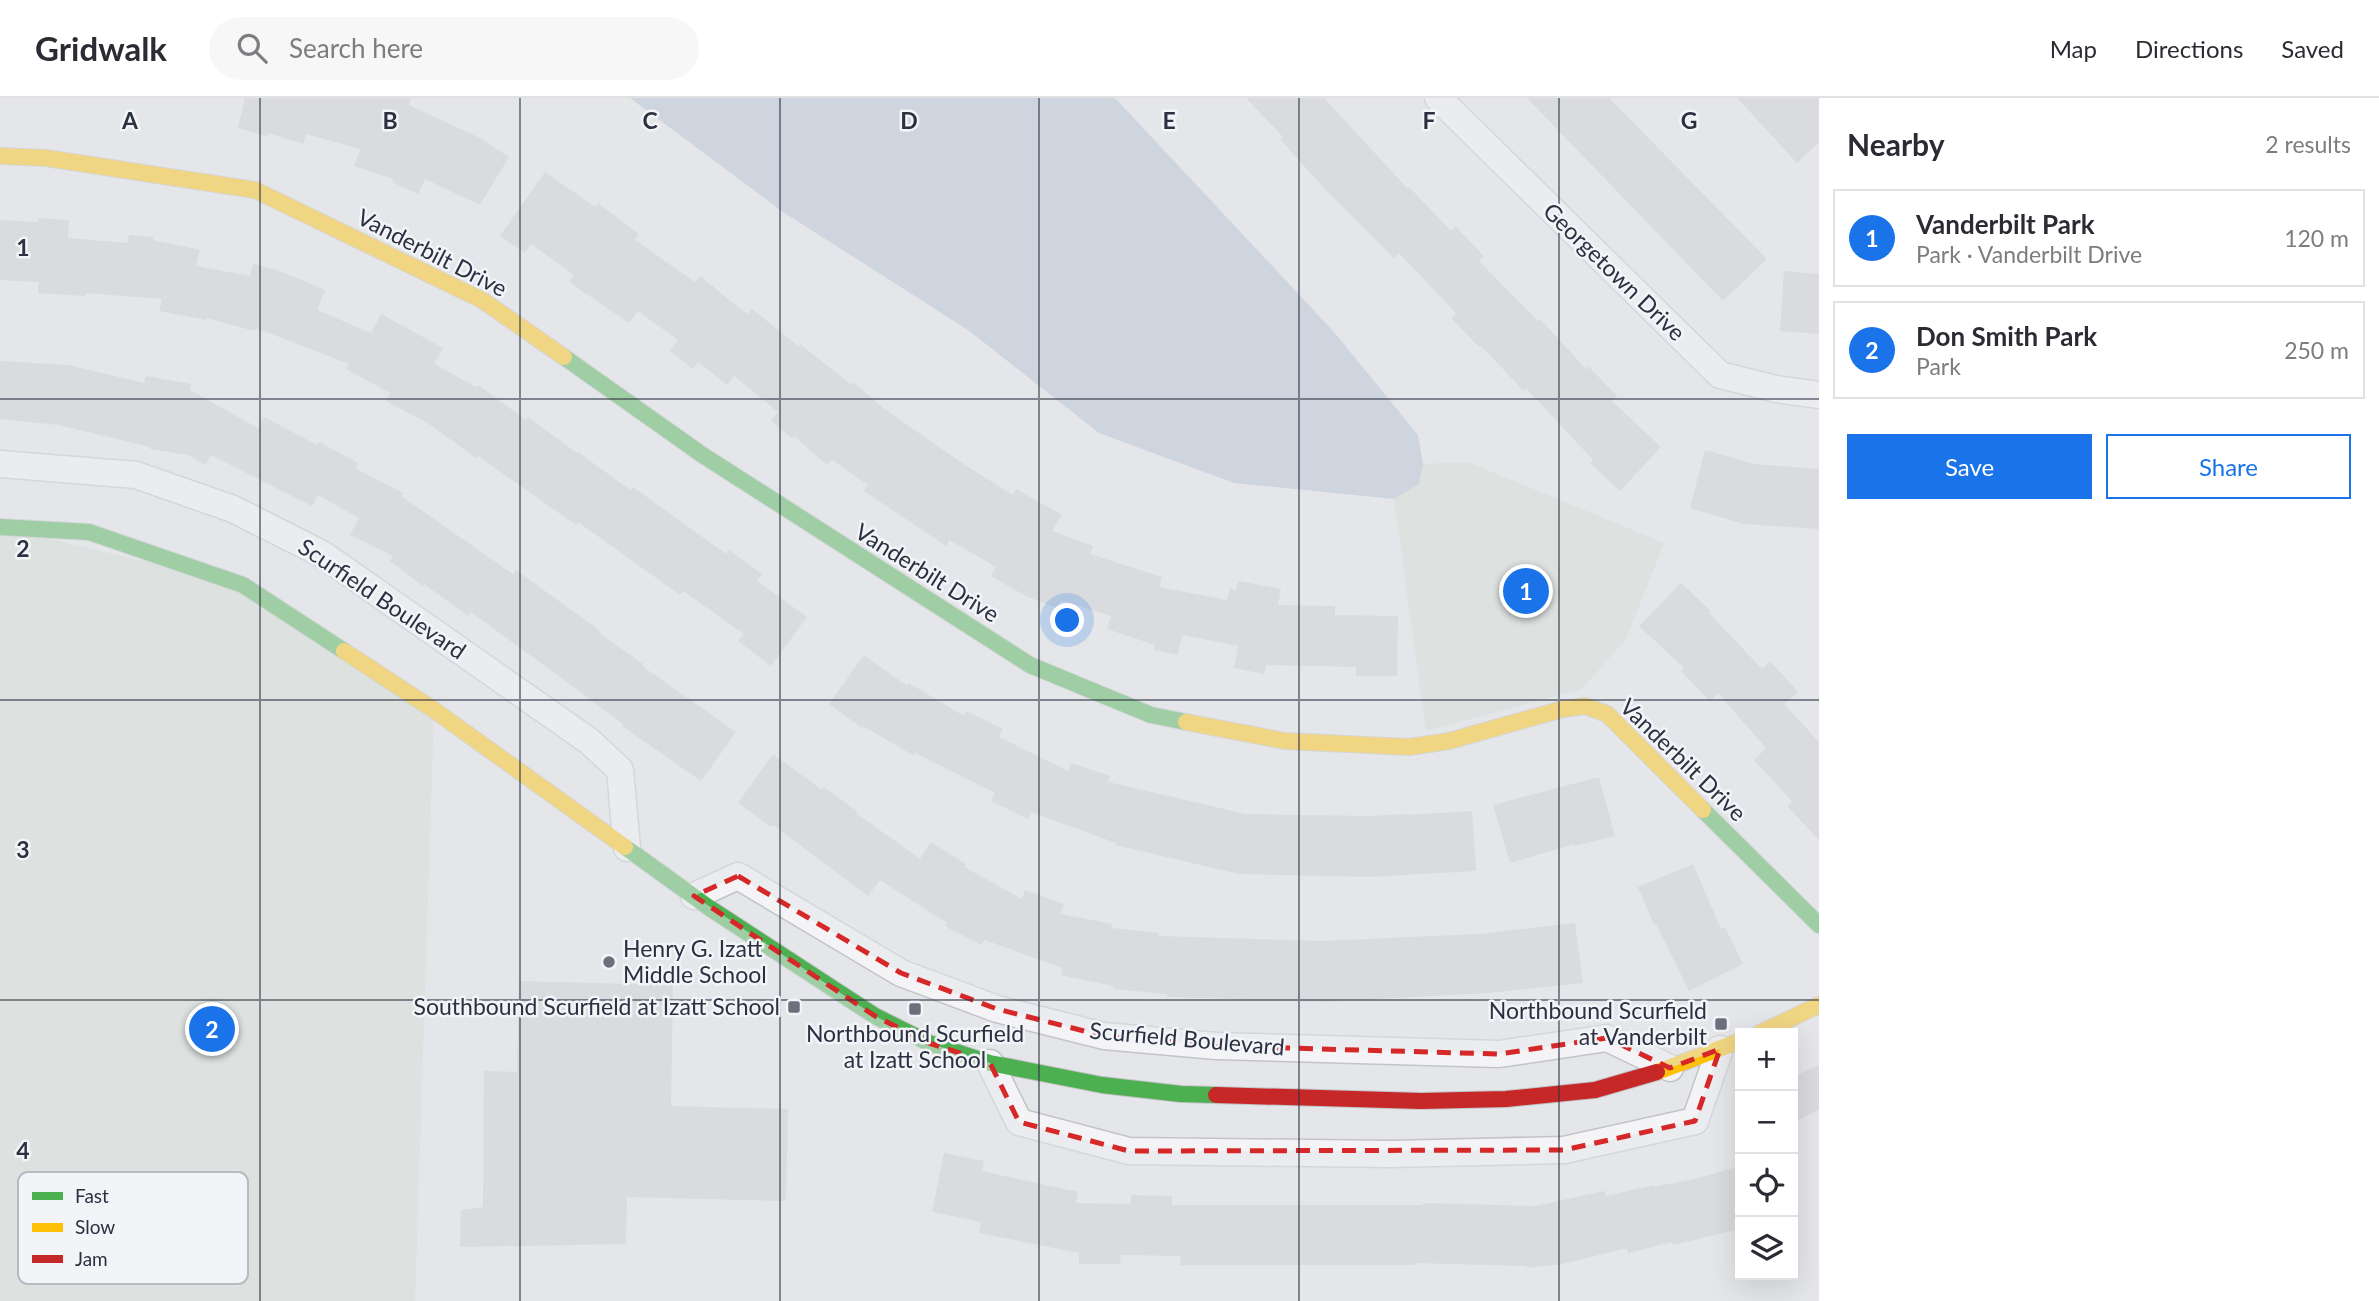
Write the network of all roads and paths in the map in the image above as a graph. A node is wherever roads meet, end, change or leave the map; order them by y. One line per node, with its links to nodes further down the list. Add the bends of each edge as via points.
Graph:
1 (1438, 98): 3 (street, Georgetown Drive, via 1720,375)
2 (0, 156): 8 (street, Vanderbilt Drive, via 46,158 255,190 482,300 712,461 1030,665 1151,715 1285,741 1409,747 1449,741 1563,709 1586,706 1607,714)
3 (1819, 395)
4 (0, 464): 6 (street, Scurfield Boulevard, via 136,475 233,509 322,554 589,741 620,770)
5 (0, 527): 6 (street, via 89,532 243,585 434,710)
6 (627, 848): 7 (street)
7 (694, 896): 12 (street, via 874,1016 929,1043); 13 (street, Scurfield Boulevard, via 738,876 901,973 998,1009 1104,1035 1216,1046 1499,1054 1608,1038)
8 (1819, 925)
9 (1819, 1005): 10 (street)
10 (1771, 1028)
11 (1730, 1045): 12 (street, via 1695,1121 1564,1150 1391,1154 1129,1151 1019,1122); 13 (street)
12 (990, 1063): 13 (street, via 1102,1085 1181,1094 1421,1101 1595,1090)
13 (1670, 1068)

